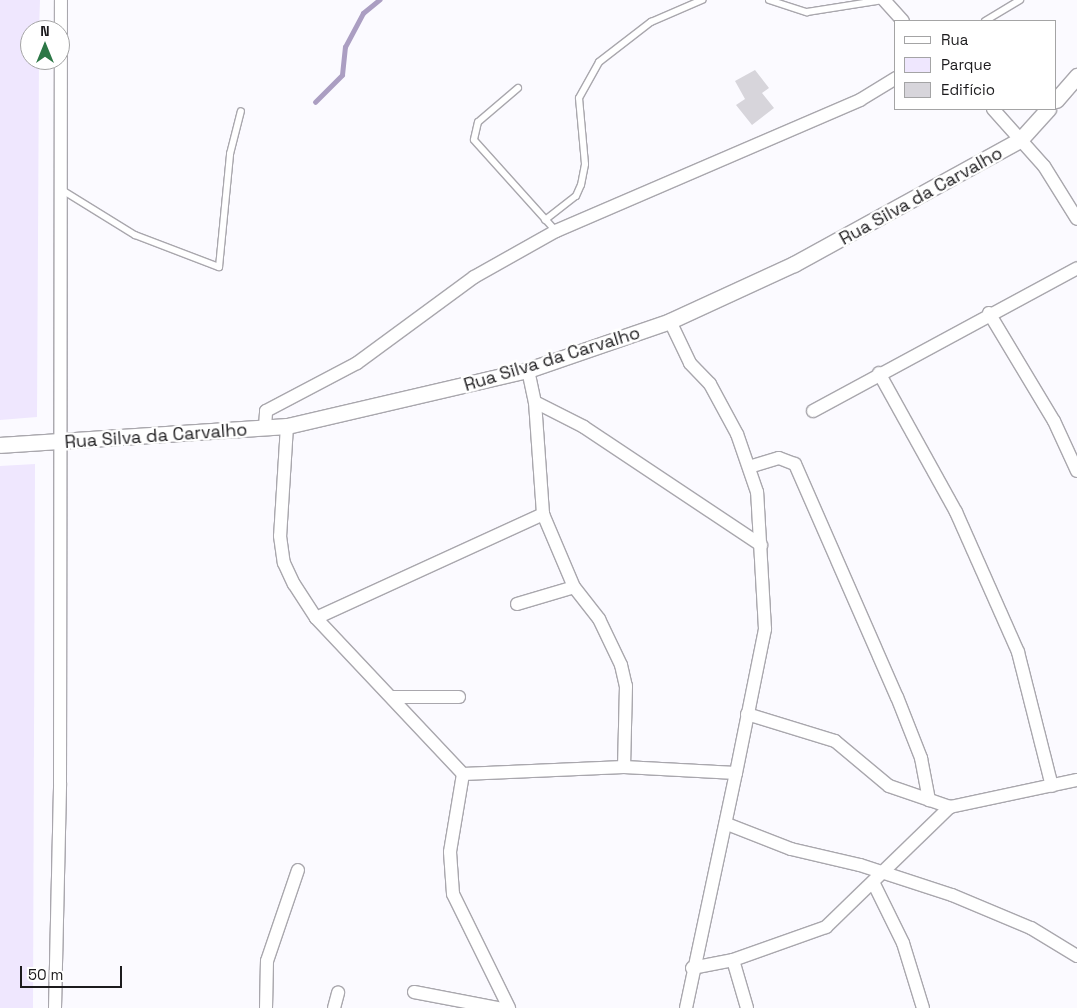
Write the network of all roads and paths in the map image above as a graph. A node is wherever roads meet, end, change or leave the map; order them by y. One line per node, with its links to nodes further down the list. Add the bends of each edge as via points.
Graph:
1 (61, 0): 16 (street)
2 (702, 0): 17 (lane, via 651,22 599,62 580,98 585,164 581,185 576,196)
3 (769, 0): 4 (lane, via 807,12)
4 (884, 0): 6 (street)
5 (1020, 0): 7 (lane)
6 (901, 20)
7 (986, 20)
8 (1077, 76): 11 (street)
9 (894, 79): 19 (street, via 860,100)
10 (518, 88): 17 (lane, via 478,122 474,140)
11 (1057, 99)
12 (994, 110): 15 (street)
13 (1047, 110): 15 (street, Rua Silva da Carvalho)
14 (241, 111): 16 (lane, via 230,154 220,267 135,235)
15 (1020, 140): 18 (street, via 1044,166); 22 (street, Rua Silva da Carvalho, via 794,264)
16 (62, 190): 29 (street)
17 (545, 220): 19 (lane)
18 (1077, 220)
19 (556, 231): 28 (street, via 474,277 357,363 266,411)
20 (1077, 268): 21 (street)
21 (988, 313): 24 (street); 32 (street, via 1054,421)
22 (670, 321): 23 (street, Rua Silva da Carvalho); 31 (street, via 690,363 710,384 728,417)
23 (528, 370): 25 (street); 27 (street, Rua Silva da Carvalho)
24 (879, 373): 26 (street); 45 (street, via 956,512 1018,652)
25 (535, 402): 33 (street); 34 (street, via 584,428)
26 (812, 411)
27 (287, 426): 28 (street, Rua Silva da Carvalho); 37 (street, via 280,536 284,563)
28 (264, 428): 29 (street, Rua Silva da Carvalho)
29 (60, 443): 30 (street, Rua Silva da Carvalho); 56 (street)
30 (0, 445)
31 (750, 468): 34 (street, via 757,492); 46 (street, via 779,458 794,464 897,697 921,758)
32 (1077, 471)
33 (543, 514): 35 (street); 37 (street)
34 (761, 545): 40 (street, via 765,629)
35 (574, 587): 36 (street); 41 (street, via 598,619 621,665 626,686)
36 (517, 604)
37 (316, 618): 38 (street)
38 (393, 697): 39 (street); 43 (street)
39 (459, 697)
40 (747, 714): 42 (street); 46 (street, via 835,741 889,786)
41 (624, 767): 42 (street); 43 (street)
42 (736, 773): 48 (street)
43 (463, 774): 60 (street, via 450,852 453,894)
44 (1077, 780): 45 (street)
45 (1052, 786): 47 (street)
46 (930, 800): 47 (street)
47 (950, 807): 50 (street)
48 (727, 824): 50 (street); 53 (street)
49 (298, 870): 57 (street, via 267,961)
50 (877, 878): 51 (street, via 952,895 1031,928); 52 (street, via 826,928); 63 (street, via 903,943)
51 (1077, 956)
52 (733, 960): 53 (street); 62 (street)
53 (692, 968): 61 (street)
54 (414, 992): 59 (street)
55 (338, 993): 58 (street)
56 (55, 1008)
57 (266, 1008)
58 (334, 1008)
59 (498, 1008)
60 (509, 1008)
61 (686, 1008)
62 (748, 1008)
63 (923, 1008)

